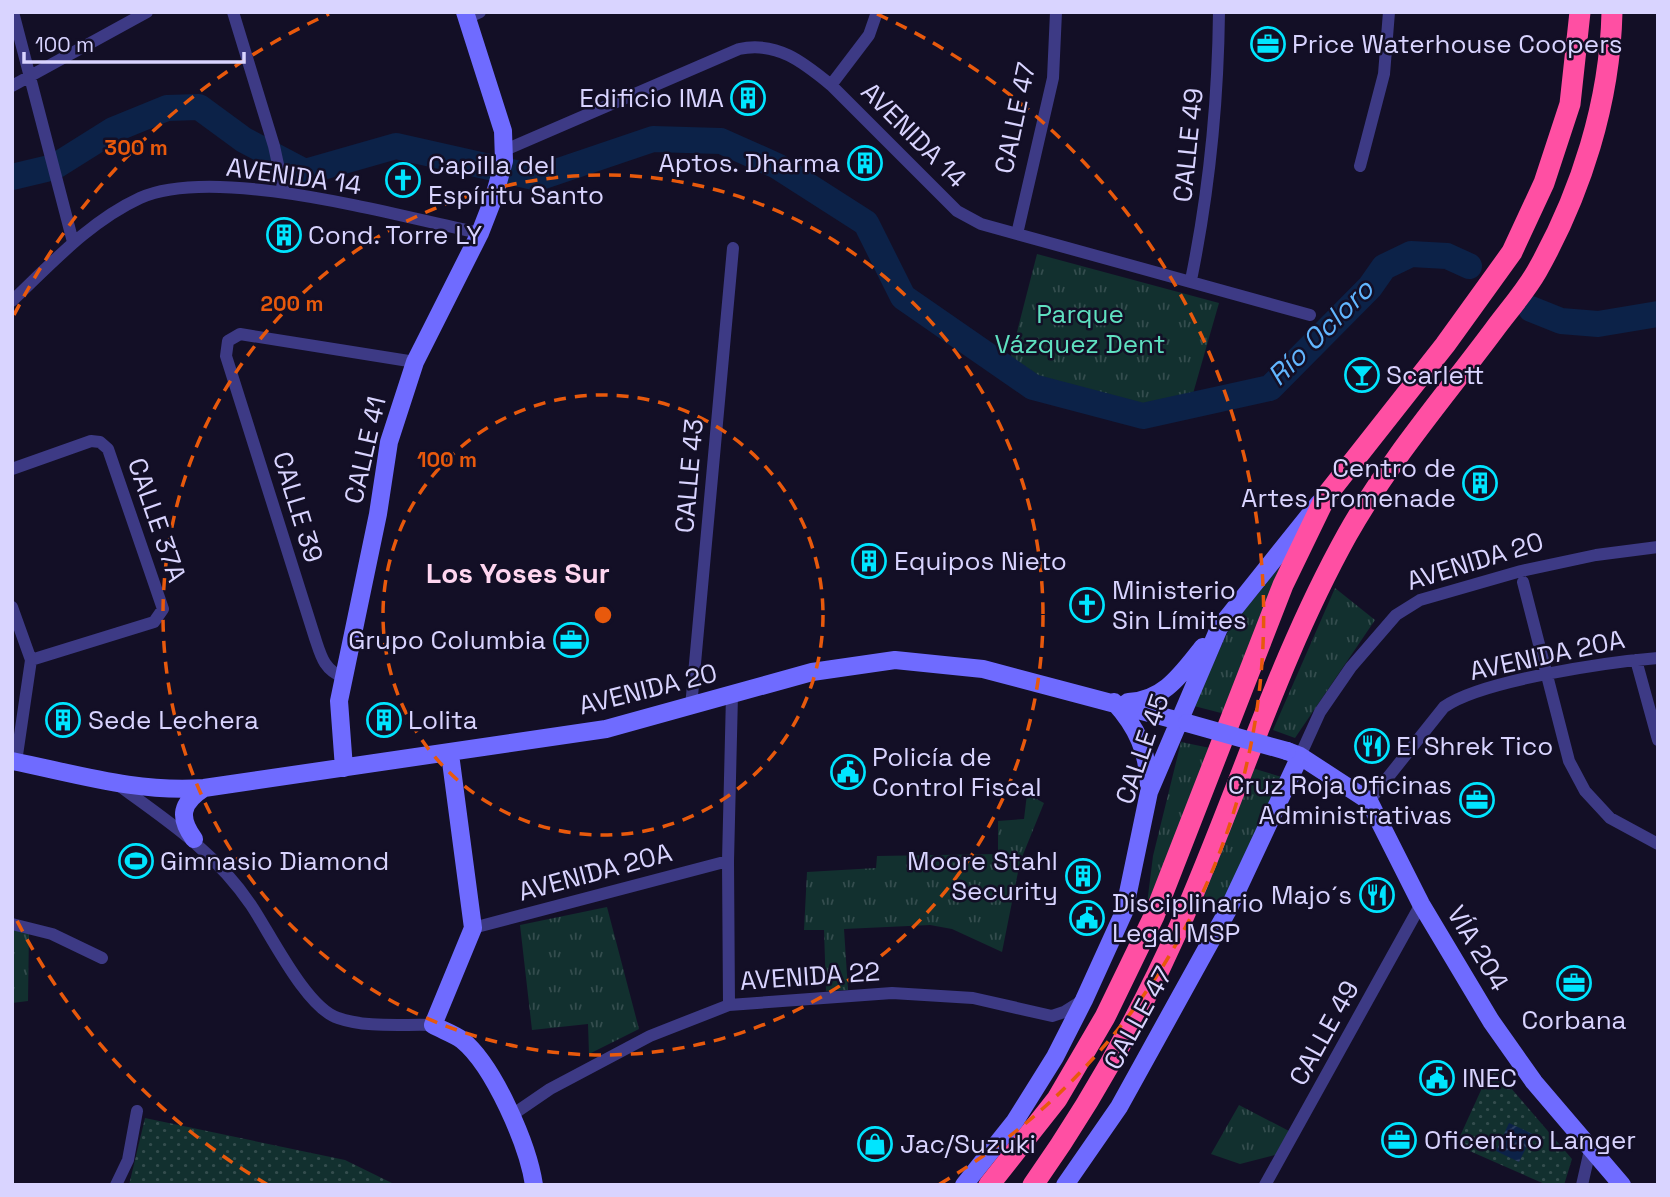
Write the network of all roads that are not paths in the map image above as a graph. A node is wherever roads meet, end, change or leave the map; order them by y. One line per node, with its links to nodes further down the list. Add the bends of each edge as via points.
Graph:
1 (13, 12): 11 (street)
2 (147, 12): 11 (street)
3 (233, 12): 16 (street)
4 (877, 12): 12 (street, via 869,35)
5 (1056, 12): 18 (street, CALLE 47, via 1053,78)
6 (1219, 12): 21 (street, CALLE 49, via 1208,187)
7 (1389, 12): 15 (street, via 1384,74)
8 (1580, 12): 26 (highway, via 1570,104 1544,183 1512,252)
9 (1612, 12): 69 (highway, via 1612,42 1600,105 1580,180 1536,272 1393,463 1348,534 1295,638 1180,925 1121,1049)
10 (470, 14): 14 (main road, via 503,131)
11 (29, 79): 13 (street); 19 (street)
12 (831, 85): 14 (street, AVENIDA 14, via 779,49 747,47); 18 (street, AVENIDA 14, via 957,211 981,224)
13 (12, 86)
14 (504, 156): 17 (main road, CALLE 41, via 495,197)
15 (1360, 166)
16 (284, 192): 17 (street, AVENIDA 14); 19 (street, AVENIDA 14, via 194,186 166,189 139,199)
17 (480, 233): 24 (main road, CALLE 41)
18 (1017, 234): 21 (street, AVENIDA 14)
19 (73, 242): 22 (street, AVENIDA 14)
20 (733, 248): 38 (street, CALLE 43)
21 (1191, 280): 23 (street, AVENIDA 14)
22 (12, 301)
23 (1310, 315)
24 (415, 362): 35 (main road, CALLE 41, via 388,442 378,514); 35 (street, CALLE 39, via 240,334 228,341 226,356 315,638 325,666)
25 (12, 469): 32 (street, CALLE 37A, via 91,441 108,449 163,609 154,622)
26 (1326, 496): 30 (main road, CALLE 45); 64 (highway, via 1283,585 1154,916 1111,1005 1057,1099)
27 (1658, 547): 42 (street, AVENIDA 20, via 1533,569 1420,600 1395,615 1351,667)
28 (1523, 582): 34 (street)
29 (12, 607): 32 (street)
30 (1219, 628): 37 (main road, via 1171,685 1154,698); 39 (main road, CALLE 45)
31 (1658, 658): 33 (street, AVENIDA 20A)
32 (31, 660): 43 (street)
33 (1636, 660): 34 (street, AVENIDA 20A); 40 (street)
34 (1548, 676): 48 (street, AVENIDA 20A, via 1475,691 1444,707); 50 (street, via 1569,761 1585,792 1610,818)
35 (343, 677): 44 (main road, CALLE 41, via 339,701)
36 (732, 695): 37 (main road, AVENIDA 20, via 812,672 895,660 983,669); 38 (main road, AVENIDA 20); 51 (street)
37 (1114, 702): 39 (main road, AVENIDA 20); 47 (main road, via 1141,740 1148,760)
38 (691, 707): 41 (main road, AVENIDA 20, via 606,729)
39 (1183, 722): 42 (main road, AVENIDA 20, bridge); 47 (main road, CALLE 45)
40 (1658, 740)
41 (450, 754): 44 (main road, AVENIDA 20); 54 (main road)
42 (1294, 754): 48 (main road, VÍA 204); 70 (main road, CALLE 47, via 1283,799 1221,922 1119,1107)
43 (14, 762): 45 (main road, AVENIDA 20)
44 (344, 768): 46 (main road, AVENIDA 20)
45 (118, 785): 46 (main road, AVENIDA 20); 49 (street)
46 (204, 788): 49 (main road, via 193,795 184,811 184,825)
47 (1149, 792): 56 (main road, CALLE 45, via 1124,912)
48 (1369, 801): 52 (main road, VÍA 204)
49 (194, 839): 59 (street, via 250,903 306,990 335,1018 369,1024)
50 (1658, 844)
51 (728, 860): 54 (street, AVENIDA 20A); 57 (street)
52 (1422, 904): 63 (main road, VÍA 204, via 1498,1031); 71 (street, CALLE 49)
53 (12, 924): 55 (street, via 52,933)
54 (473, 928): 59 (main road)
55 (102, 958)
56 (1084, 1000): 58 (street); 60 (main road, CALLE 45)
57 (729, 1005): 58 (street, AVENIDA 22, via 892,993 973,998); 62 (street, AVENIDA 22, via 650,1037 550,1088)
58 (1052, 1016): 60 (street)
59 (433, 1025): 62 (main road, via 462,1040)
60 (1066, 1035): 67 (main road, CALLE 45, via 1015,1121)
61 (137, 1111): 65 (street, via 128,1160)
62 (512, 1115): 66 (main road)
63 (1590, 1150): 72 (street); 73 (main road, VÍA 204)
64 (995, 1178): 68 (highway)
65 (116, 1185)
66 (534, 1185)
67 (964, 1185)
68 (983, 1185)
69 (1033, 1185)
70 (1065, 1185)
71 (1265, 1185)
72 (1582, 1185)
73 (1622, 1185)

